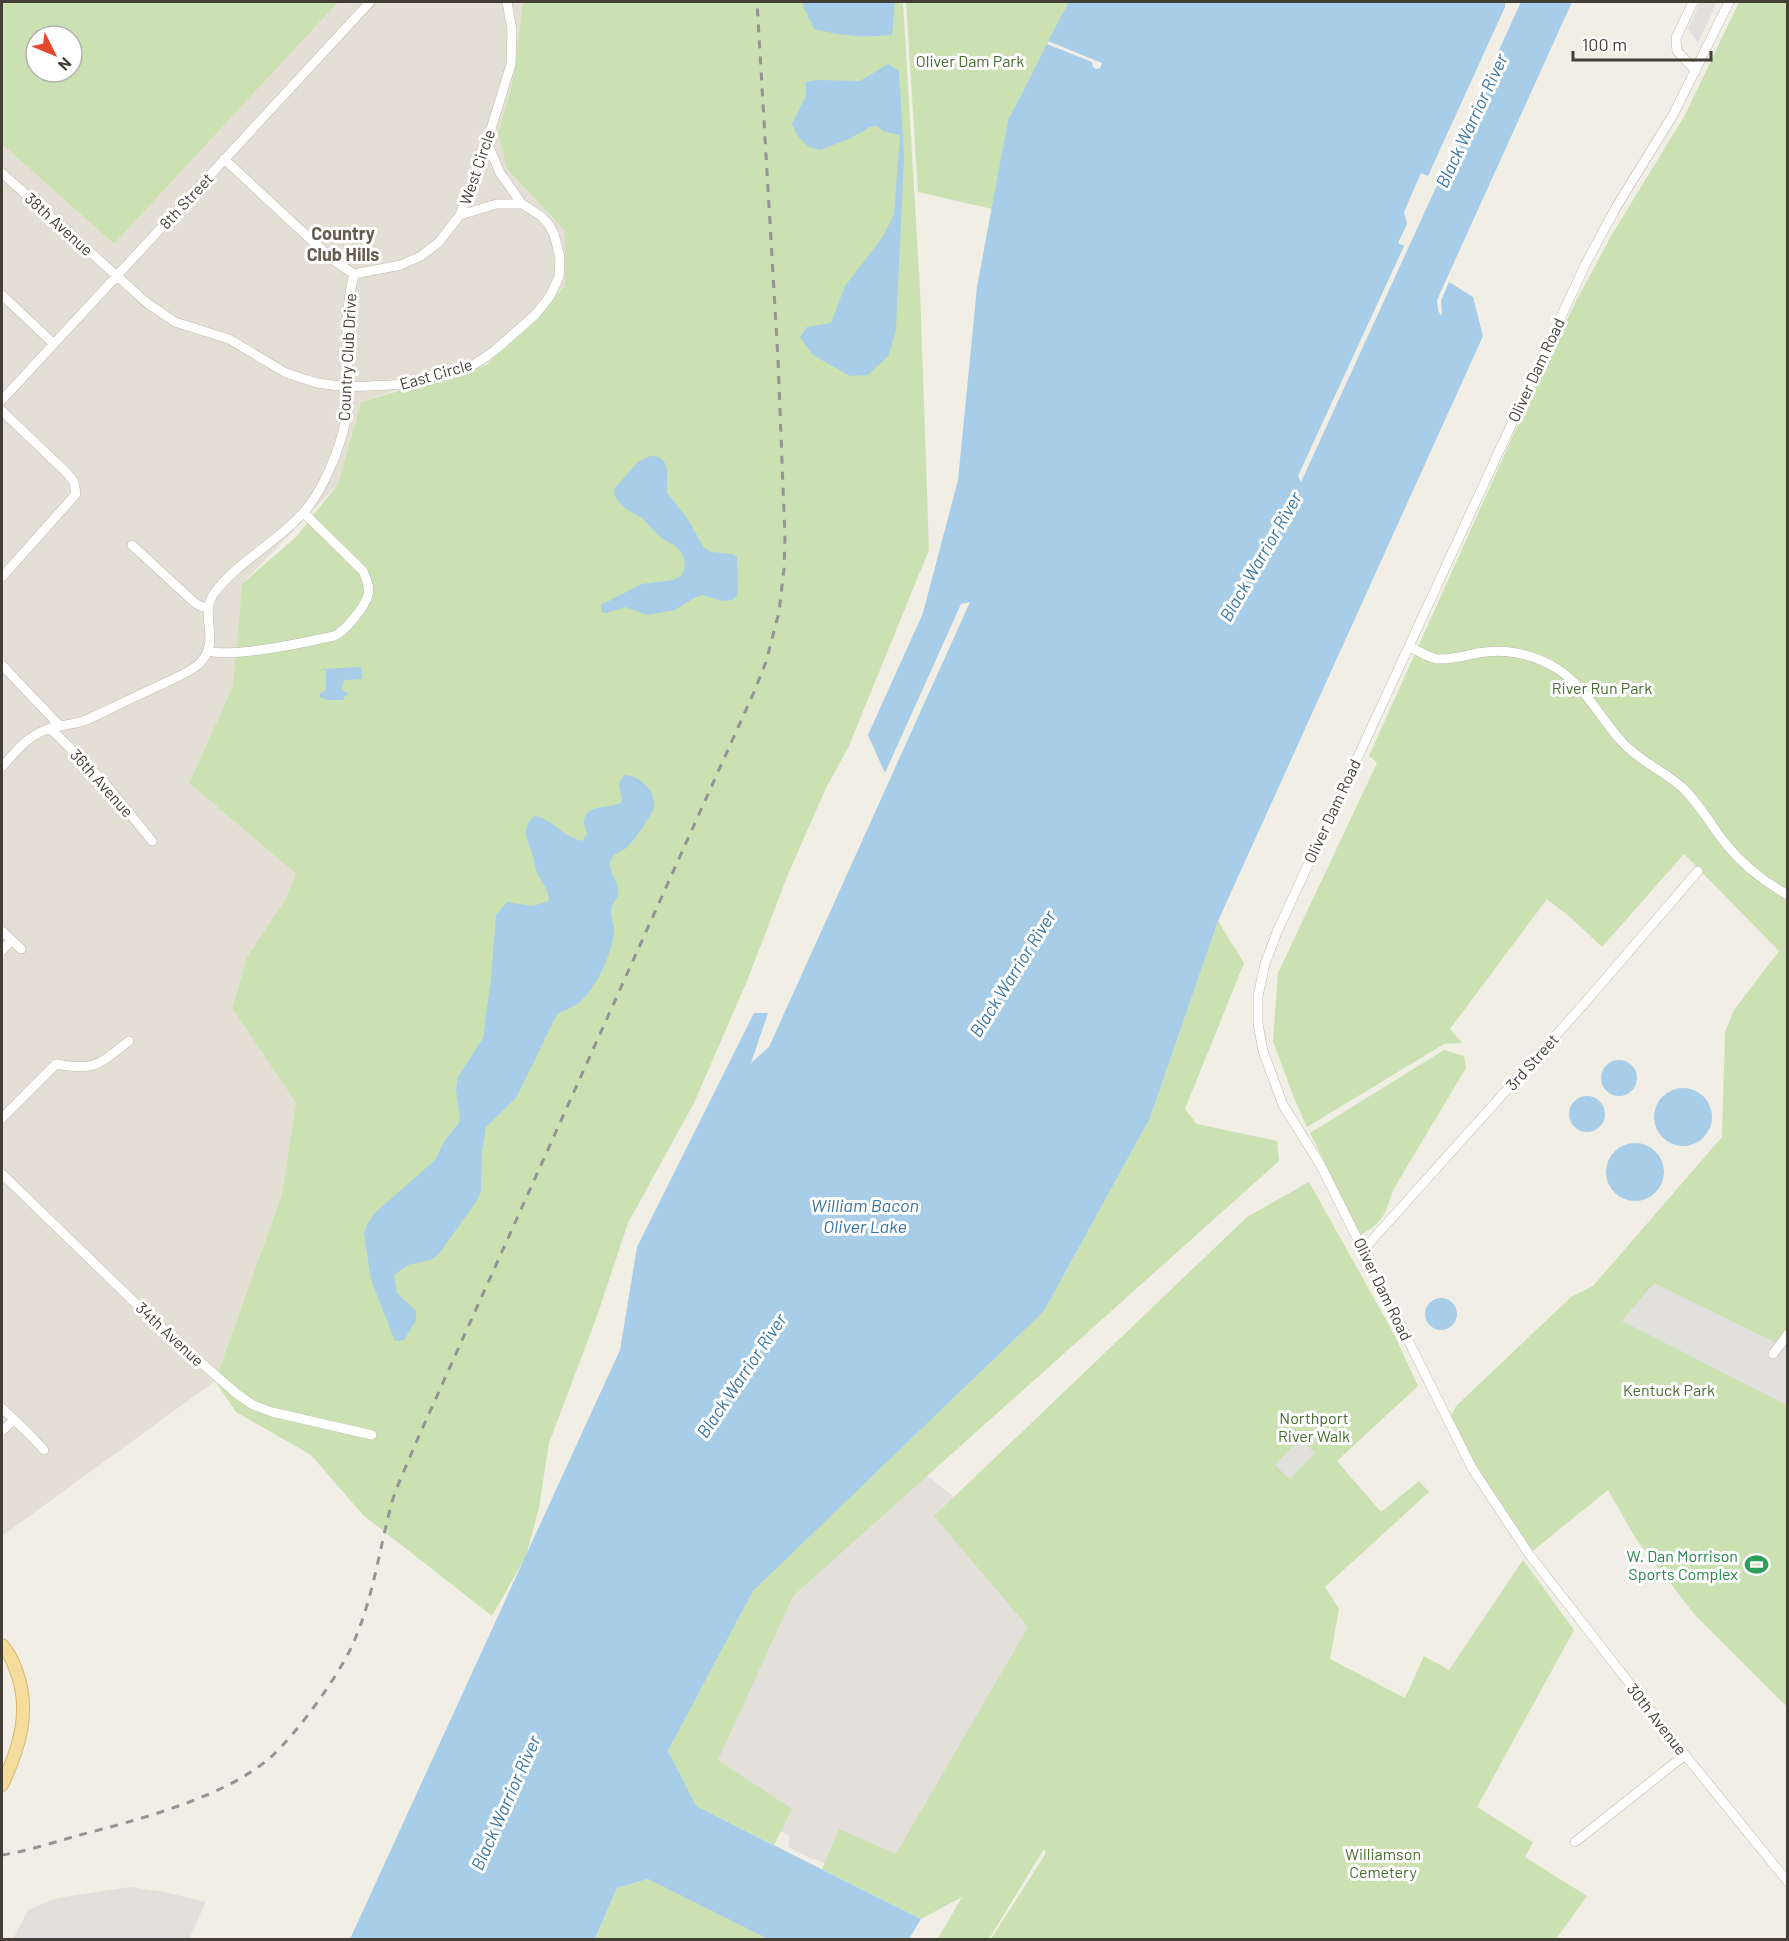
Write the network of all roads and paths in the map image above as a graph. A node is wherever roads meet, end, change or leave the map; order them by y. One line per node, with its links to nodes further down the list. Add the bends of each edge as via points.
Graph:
1 (370, 2): 7 (street, 8th Street)
2 (507, 2): 6 (street, West Circle, via 512,30 511,64)
3 (1693, 2): 5 (street, via 1676,38 1677,51)
4 (1730, 2): 5 (street, Oliver Dam Road)
5 (1696, 71): 22 (street, Oliver Dam Road, via 1585,265)
6 (487, 142): 9 (street, East Circle, via 500,173); 10 (street, West Circle)
7 (224, 159): 11 (street, via 333,260); 12 (street, 8th Street)
8 (2, 173): 12 (street, 38th Avenue)
9 (522, 204): 10 (street, via 497,204); 15 (street, East Circle, via 549,225 560,257 559,278 536,314 509,340 475,363 411,384)
10 (460, 215): 11 (street, West Circle, via 422,256 401,265)
11 (354, 274): 15 (street, Country Club Drive, via 348,308)
12 (116, 276): 14 (street, 8th Street); 15 (street, East Circle, via 175,322 228,339 285,373)
13 (2, 295): 14 (street)
14 (54, 344): 16 (street, 8th Street)
15 (348, 387): 18 (street, Country Club Drive, via 346,419 330,468)
16 (2, 400)
17 (2, 411): 20 (street, via 67,473 76,494)
18 (304, 513): 21 (street, Country Club Drive, via 226,581 211,598); 23 (street, via 363,571 369,593 345,630 334,636 259,649)
19 (132, 545): 21 (street, via 195,603)
20 (2, 577)
21 (208, 608): 23 (street)
22 (1409, 646): 30 (street, via 1439,659 1493,651 1515,652 1556,668 1581,689 1630,750 1691,796 1741,860); 38 (street, Oliver Dam Road, via 1276,932 1258,996 1263,1051 1283,1105 1320,1164)
23 (208, 651): 25 (street, via 189,671 89,719)
24 (2, 665): 25 (street)
25 (60, 726): 26 (street)
26 (50, 728): 27 (street, via 29,738); 28 (street, 36th Avenue, via 104,782)
27 (2, 767)
28 (152, 841)
29 (1698, 871): 38 (street, 3rd Street)
30 (1788, 895)
31 (2, 931): 32 (street)
32 (11, 940): 33 (street); 34 (street)
33 (21, 949)
34 (2, 951)
35 (129, 1041): 36 (street, via 89,1068 56,1064)
36 (2, 1118)
37 (2, 1174): 44 (street, 34th Avenue, via 156,1323 237,1394 273,1412)
38 (1364, 1250): 46 (street, Oliver Dam Road, via 1472,1468)
39 (1788, 1334): 40 (street)
40 (1773, 1354)
41 (2, 1408): 42 (street)
42 (14, 1420): 43 (street); 45 (street)
43 (2, 1431)
44 (372, 1435)
45 (44, 1450)
46 (1529, 1554): 48 (street, 30th Avenue)
47 (2, 1645): 49 (main road, via 22,1688 24,1704 21,1736)
48 (1685, 1755): 50 (street); 51 (street, 30th Avenue)
49 (2, 1785)
50 (1575, 1842)
51 (1788, 1882)

